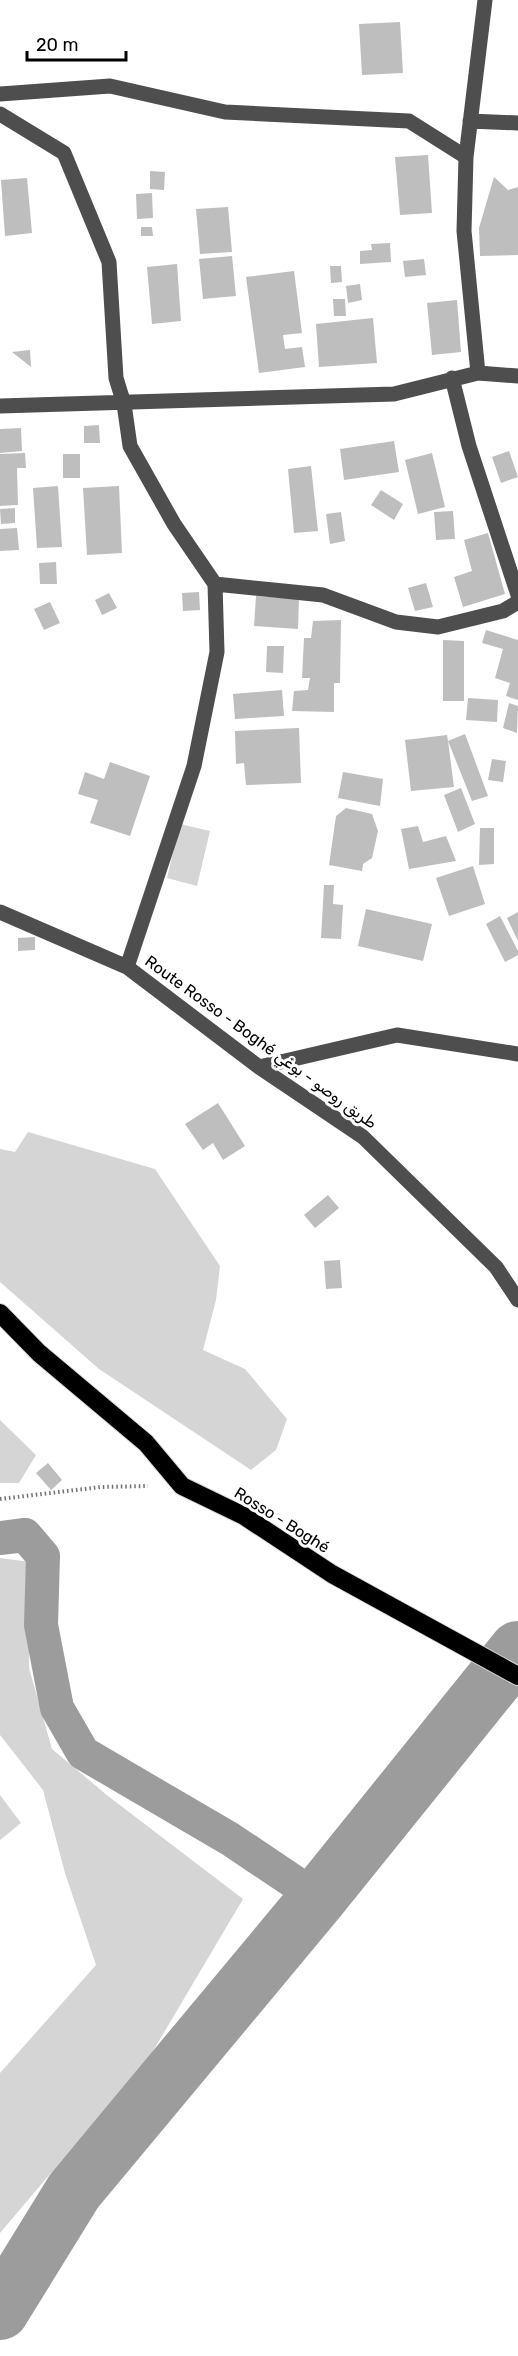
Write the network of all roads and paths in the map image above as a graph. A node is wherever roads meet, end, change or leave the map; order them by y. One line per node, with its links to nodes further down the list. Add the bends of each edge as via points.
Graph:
1 (485, 0): 4 (street)
2 (0, 94): 6 (street, via 110,86 225,112 410,121)
3 (0, 114): 10 (street, via 64,153 108,262 116,378)
4 (470, 121): 5 (street); 6 (street)
5 (518, 123)
6 (466, 157): 7 (street, via 464,231)
7 (478, 373): 8 (street); 9 (street)
8 (518, 376)
9 (452, 378): 10 (street, via 394,394); 13 (street, via 472,456)
10 (124, 404): 11 (street); 12 (street, via 130,446 174,524)
11 (0, 406)
12 (215, 584): 14 (street, via 323,595 396,622 438,627 503,611); 16 (street, via 217,652 194,766)
13 (518, 595)
14 (518, 602)
15 (0, 912): 16 (street, Route Rosso - Boghé طريق روصو - بوغي)
16 (127, 967): 18 (street, Route Rosso - Boghé طريق روصو - بوغي)
17 (518, 1054): 18 (street, via 397,1035)
18 (259, 1067): 19 (street, Route Rosso - Boghé طريق روصو - بوغي, via 363,1137 496,1267)
19 (518, 1300)
20 (0, 1313): 21 (highway, Rosso - Boghé, via 39,1353 146,1443)
21 (182, 1486): 22 (path, via 101,1487); 23 (highway, Rosso - Boghé, via 244,1516 332,1574)
22 (0, 1499)
23 (518, 1676)

